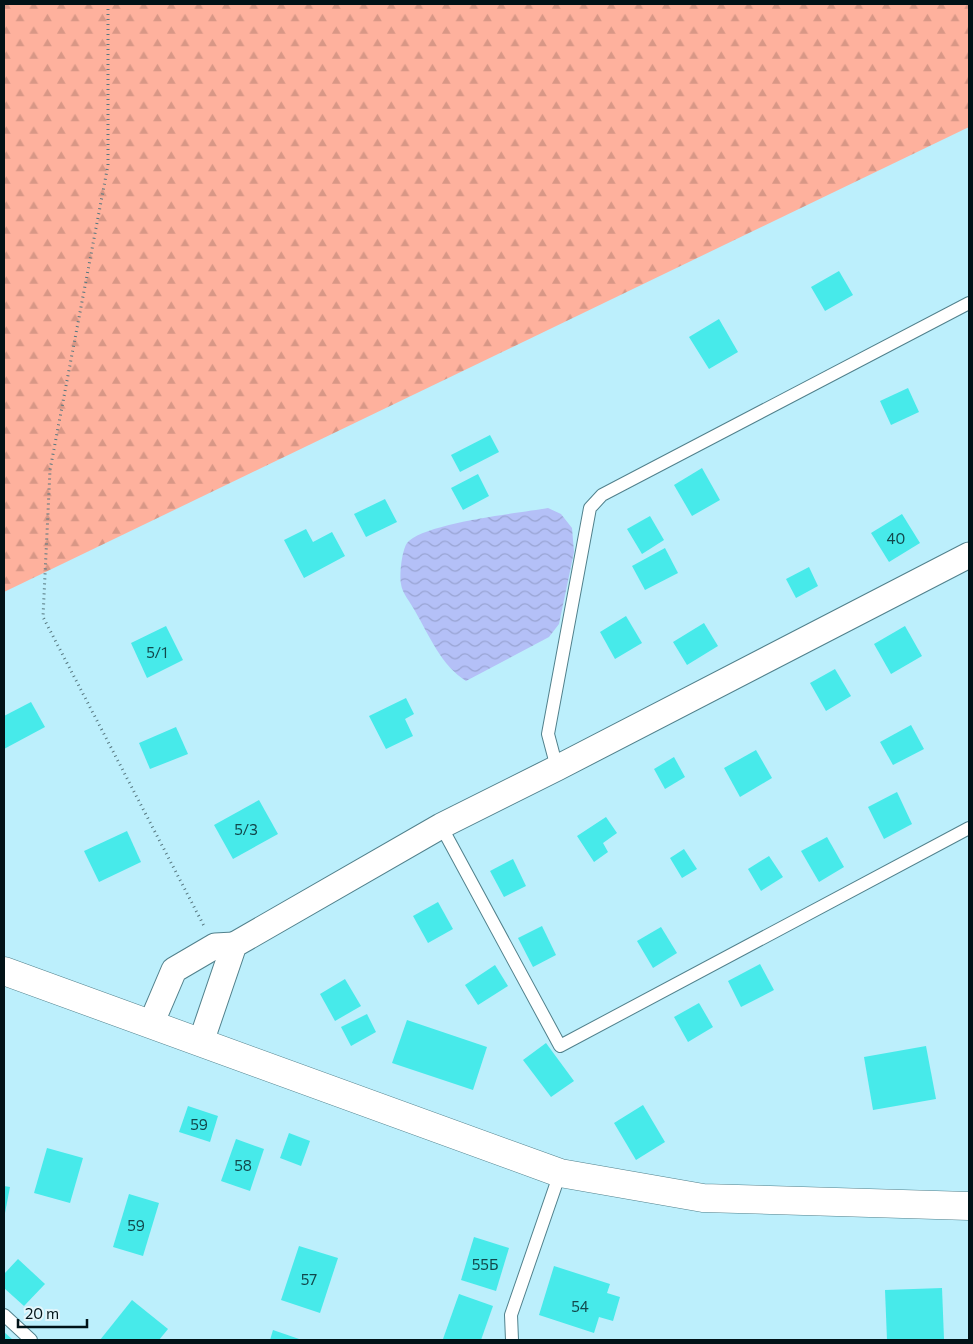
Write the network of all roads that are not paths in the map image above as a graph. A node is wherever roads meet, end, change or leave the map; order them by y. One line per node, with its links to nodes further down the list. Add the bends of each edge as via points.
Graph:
1 (969, 303): 3 (lane, via 602,495 590,508 548,734)
2 (969, 555): 3 (street)
3 (557, 768): 4 (street)
4 (441, 826): 5 (lane, via 560,1046); 6 (street)
5 (969, 828)
6 (224, 946): 8 (street, via 174,970); 9 (street)
7 (4, 970): 8 (street)
8 (150, 1024): 9 (street)
9 (201, 1042): 10 (street)
10 (560, 1173): 11 (street, via 703,1198); 14 (lane, via 511,1315)
11 (969, 1206)
12 (4, 1315): 13 (lane)
13 (30, 1340)
14 (512, 1340)

